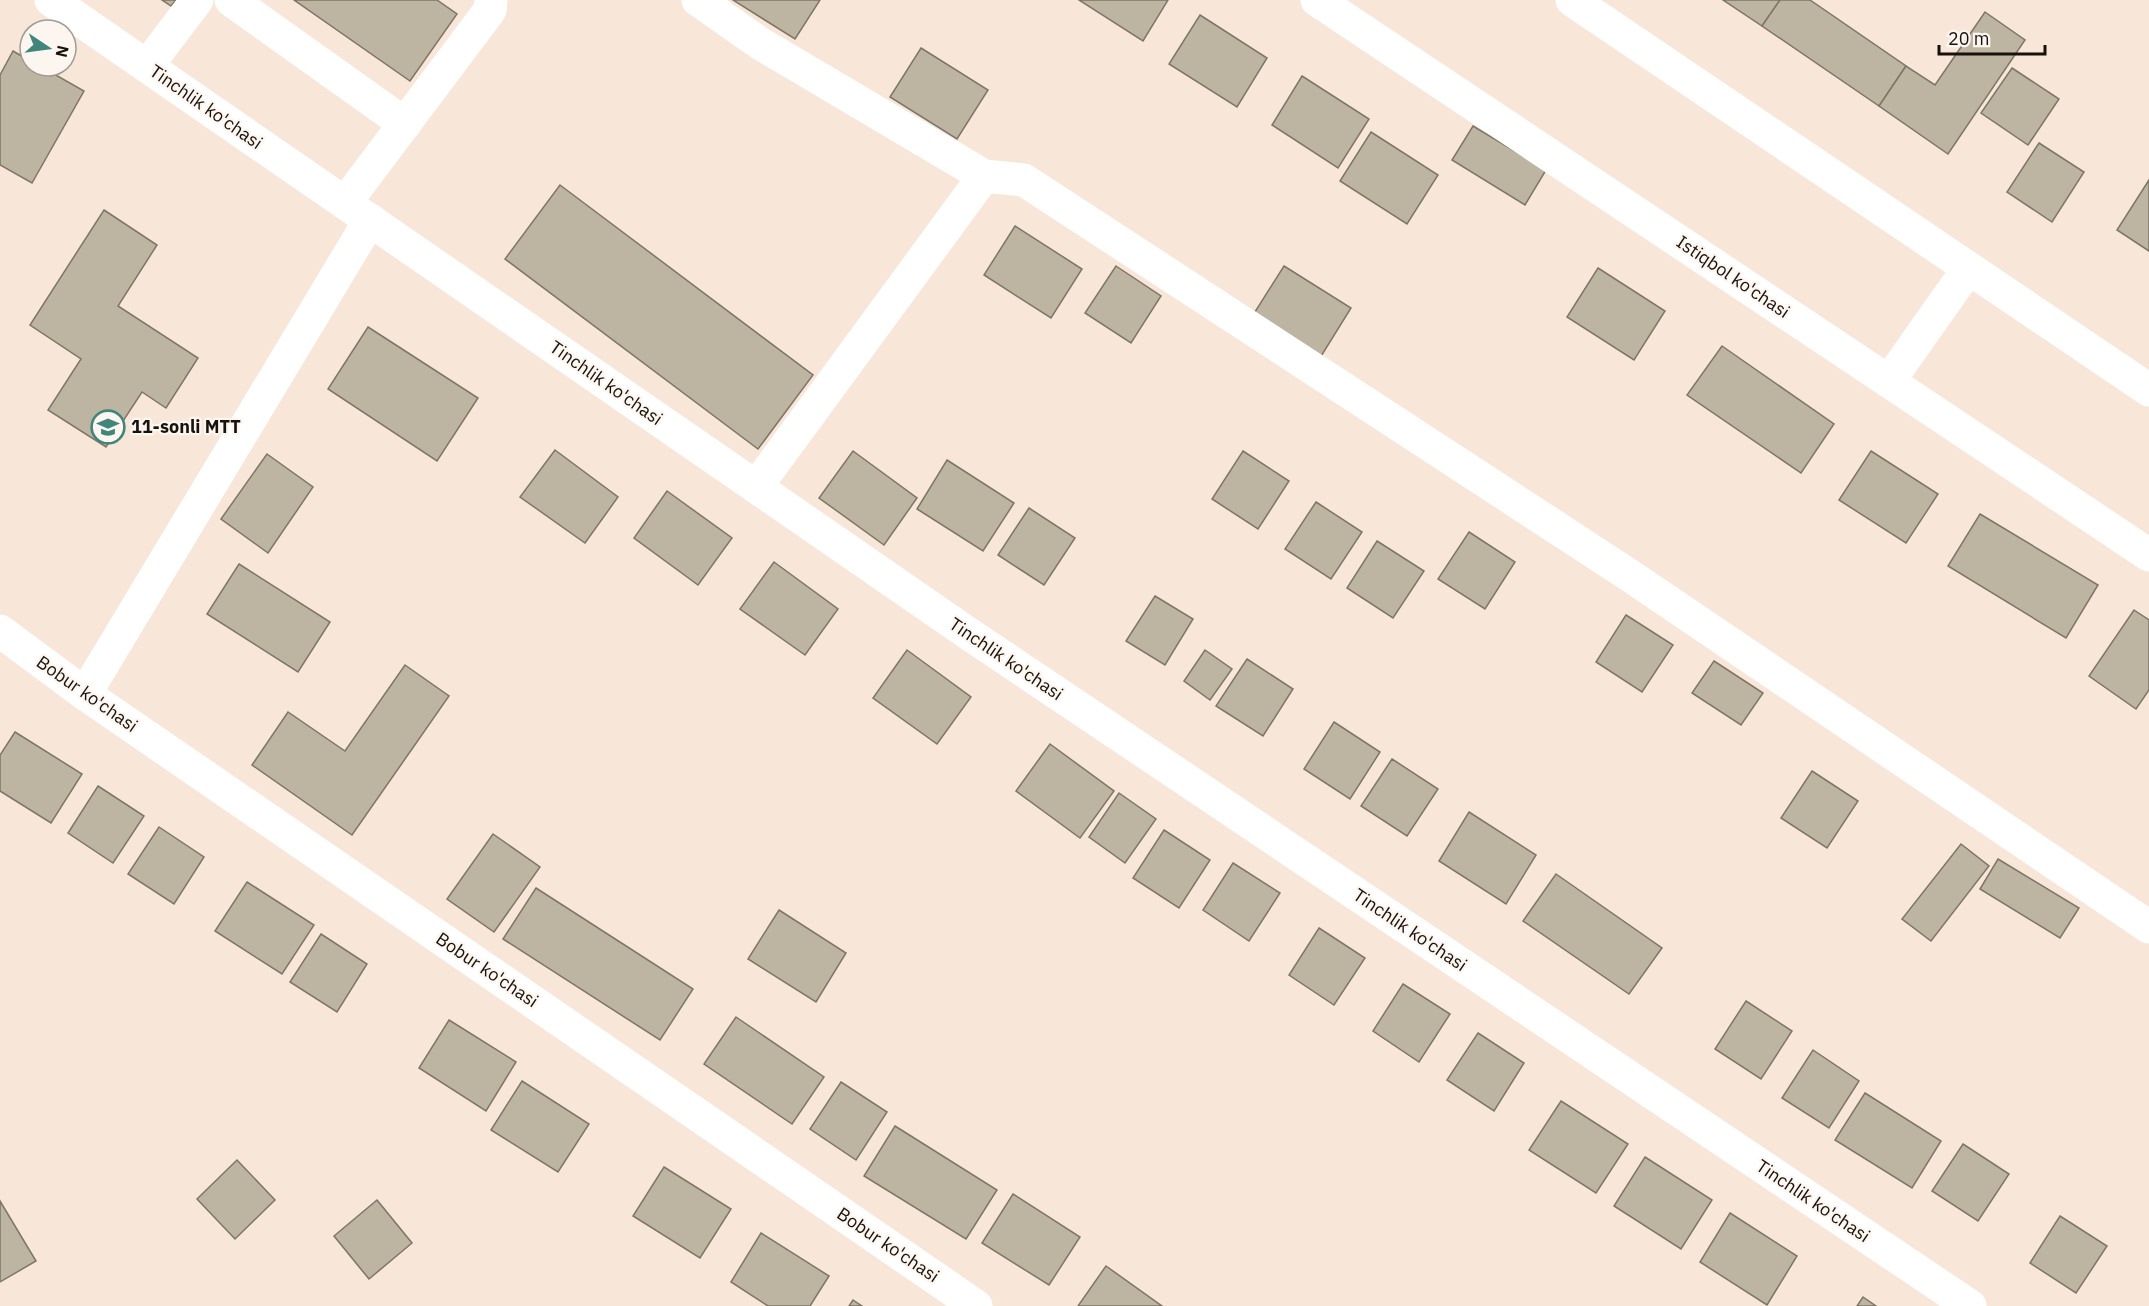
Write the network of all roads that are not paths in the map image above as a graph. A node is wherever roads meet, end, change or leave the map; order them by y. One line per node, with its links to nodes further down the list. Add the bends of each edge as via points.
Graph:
1 (51, 0): 8 (street, Tinchlik ko'chasi)
2 (197, 0): 8 (street)
3 (231, 0): 9 (street)
4 (491, 0): 9 (street, via 490,10)
5 (698, 0): 10 (street, via 760,44)
6 (1317, 0): 13 (street, Istiqbol ko'chasi)
7 (1572, 0): 12 (street)
8 (147, 66): 11 (street, Tinchlik ko'chasi)
9 (405, 124): 11 (street)
10 (984, 176): 15 (street); 19 (street, via 1024,180 1629,575)
11 (358, 212): 15 (street, Tinchlik ko'chasi); 18 (street)
12 (1968, 269): 13 (street); 14 (street)
13 (1889, 381): 16 (street, Istiqbol ko'chasi)
14 (2149, 390)
15 (756, 487): 21 (street, Tinchlik ko'chasi)
16 (2149, 555)
17 (0, 631): 18 (street, Bobur ko'chasi)
18 (85, 694): 20 (street, Bobur ko'chasi)
19 (2149, 927)
20 (976, 1306)
21 (1970, 1306)

